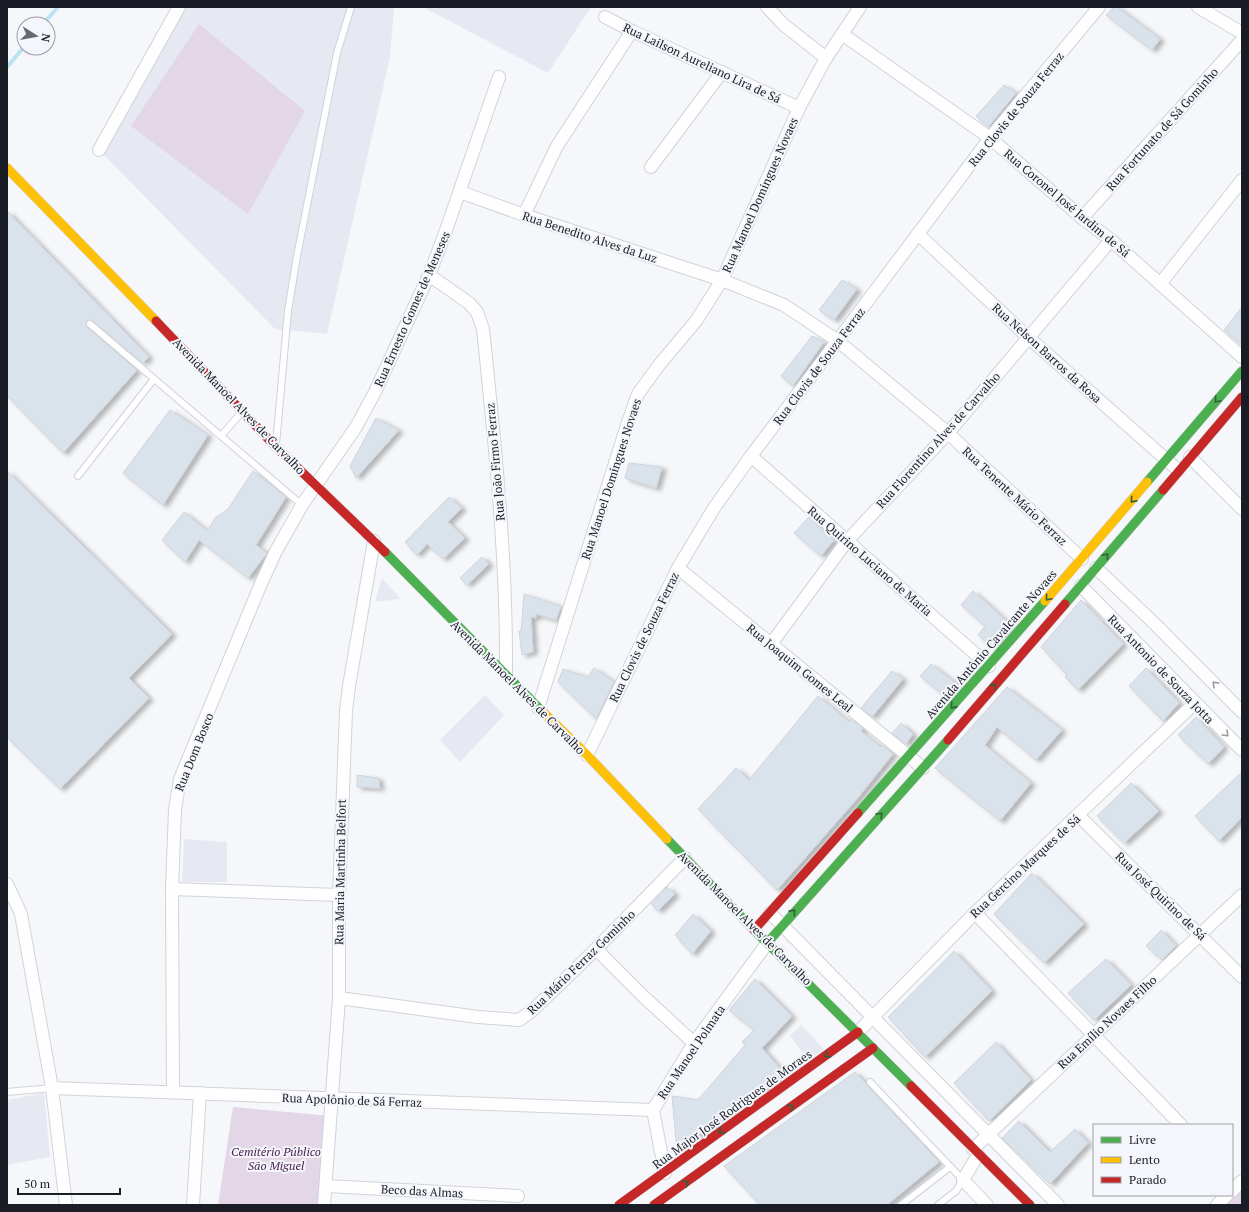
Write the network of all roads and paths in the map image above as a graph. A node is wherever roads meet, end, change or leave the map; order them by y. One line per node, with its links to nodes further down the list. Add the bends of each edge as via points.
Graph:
1 (179, 7): 17 (street)
2 (351, 7): 39 (lane, via 337,53 297,256 288,311)
3 (767, 7): 12 (street, via 784,25)
4 (860, 7): 10 (street, Rua Manoel Domingues Novaes)
5 (1099, 7): 16 (street, Rua Clovis de Souza Ferraz)
6 (1203, 8): 9 (street)
7 (606, 16): 8 (street, Rua Lailson Aureliano Lira de Sá)
8 (632, 31): 13 (street, Rua Lailson Aureliano Lira de Sá); 22 (street, via 558,146)
9 (1242, 33)
10 (842, 34): 12 (street, Rua Manoel Domingues Novaes); 16 (street, Rua Coronel José Jardim de Sá)
11 (1242, 40): 23 (street, Rua Fortunato de Sá Gominho)
12 (826, 58): 15 (street, Rua Manoel Domingues Novaes)
13 (722, 72): 15 (street, Rua Lailson Aureliano Lira de Sá); 18 (street)
14 (499, 77): 21 (street, Rua Ernesto Gomes de Meneses)
15 (799, 108): 27 (street, Rua Manoel Domingues Novaes)
16 (990, 138): 23 (street, Rua Coronel José Jardim de Sá); 24 (street, Rua Clovis de Souza Ferraz)
17 (100, 150)
18 (651, 167)
19 (7, 168): 36 (street, Avenida Manoel Alves de Carvalho)
20 (1242, 180): 28 (street)
21 (460, 192): 22 (street, Rua Benedito Alves da Luz); 26 (street, Rua Ernesto Gomes de Meneses)
22 (524, 215): 27 (street, Rua Benedito Alves da Luz)
23 (1082, 218): 25 (street, Rua Coronel José Jardim de Sá)
24 (918, 234): 30 (street, Rua Nelson Barros da Rosa); 31 (street, Rua Clovis de Souza Ferraz)
25 (1111, 240): 28 (street, Rua Coronel José Jardim de Sá); 30 (street, Rua Florentino Alves de Carvalho)
26 (429, 275): 45 (street, Rua Ernesto Gomes de Meneses, via 375,392 356,427); 56 (street, Rua João Firmo Ferraz, via 469,303 477,312 483,329 497,463 506,614)
27 (722, 280): 31 (street, Rua Benedito Alves da Luz, via 784,305); 60 (street, Rua Manoel Domingues Novaes, via 696,321 638,394)
28 (1160, 284): 32 (street, Rua Coronel José Jardim de Sá)
29 (90, 324): 34 (lane)
30 (1029, 338): 37 (street, Rua Florentino Alves de Carvalho); 42 (street, Rua Nelson Barros da Rosa)
31 (838, 341): 37 (street, Rua Tenente Mário Ferraz); 40 (street, Rua Clovis de Souza Ferraz)
32 (1242, 357)
33 (1242, 370): 42 (street, Avenida Antônio Cavalcante Novaes, one-way to 42)
34 (154, 379): 38 (lane); 44 (lane)
35 (1242, 397): 41 (street)
36 (242, 411): 38 (lane); 39 (street, Avenida Manoel Alves de Carvalho)
37 (948, 433): 49 (street, Rua Florentino Alves de Carvalho); 50 (street, Rua Tenente Mário Ferraz)
38 (221, 436): 46 (lane)
39 (276, 447): 45 (street, Avenida Manoel Alves de Carvalho)
40 (751, 456): 49 (street, Rua Quirino Luciano de Maria); 51 (street, Rua Clovis de Souza Ferraz, via 714,508)
41 (1190, 457): 43 (street); 47 (street)
42 (1166, 461): 43 (street, Rua Nelson Barros da Rosa); 50 (street, Avenida Antônio Cavalcante Novaes, one-way to 50)
43 (1178, 470): 52 (street, one-way to 43)
44 (78, 476)
45 (316, 484): 46 (street, Rua Dom Bosco); 48 (street, Avenida Manoel Alves de Carvalho)
46 (302, 505): 69 (street, Rua Dom Bosco, via 260,586 180,779 176,794)
47 (1242, 509)
48 (374, 541): 56 (street, Avenida Manoel Alves de Carvalho); 71 (street, Rua Maria Martinha Belfort, via 348,686 343,749)
49 (847, 541): 54 (street, Rua Florentino Alves de Carvalho); 55 (street, Rua Quirino Luciano de Maria)
50 (1082, 559): 55 (street, Avenida Antônio Cavalcante Novaes, one-way to 55)
51 (678, 568): 54 (street, Rua Joaquim Gomes Leal); 63 (street, Rua Clovis de Souza Ferraz)
52 (1096, 568): 53 (street); 61 (street, one-way to 52)
53 (1081, 586): 58 (street, Rua Antonio de Souza Jotta); 59 (street, one-way to 53)
54 (771, 644): 64 (street, Rua Joaquim Gomes Leal)
55 (989, 666): 57 (street, Avenida Antônio Cavalcante Novaes)
56 (506, 674): 60 (street, Avenida Manoel Alves de Carvalho)
57 (964, 693): 59 (street); 64 (street, Avenida Antônio Cavalcante Novaes, one-way to 64)
58 (1195, 704): 62 (street, Rua Antonio de Souza Jotta, one-way to 62); 66 (street, Rua Gercino Marques de Sá)
59 (976, 706): 65 (street)
60 (538, 708): 63 (street, Avenida Manoel Alves de Carvalho)
61 (1242, 712)
62 (1242, 750)
63 (587, 755): 67 (street, Avenida Manoel Alves de Carvalho)
64 (908, 756): 65 (street, Rua Joaquim Gomes Leal); 72 (street, Avenida Antônio Cavalcante Novaes)
65 (924, 768): 74 (street, one-way to 65)
66 (1079, 816): 73 (street, Rua Gercino Marques de Sá); 76 (street, Rua José Quirino de Sá)
67 (685, 858): 75 (street, Avenida Manoel Alves de Carvalho); 78 (street, Rua Mário Ferraz Gominho)
68 (7, 884): 87 (street, via 22,914)
69 (172, 889): 71 (street); 89 (street, Rua Dom Bosco)
70 (1242, 894): 76 (street, Rua Emílio Novaes Filho)
71 (339, 895): 80 (street, Rua Maria Martinha Belfort)
72 (770, 913): 74 (street, Avenida Manoel Alves de Carvalho); 75 (street, Avenida Antônio Cavalcante Novaes)
73 (975, 913): 81 (street, Rua Gercino Marques de Sá); 83 (street)
74 (783, 924): 77 (street); 81 (street, Avenida Manoel Alves de Carvalho)
75 (754, 930): 77 (street, Avenida Manoel Alves de Carvalho)
76 (1200, 934): 79 (street, Rua José Quirino de Sá); 83 (street, Rua Emílio Novaes Filho)
77 (768, 942): 82 (street, Avenida Manoel Alves de Carvalho); 84 (street, Rua Manoel Polmata)
78 (596, 949): 80 (street, Rua Mário Ferraz Gominho, via 519,1020); 84 (street, via 644,998)
79 (1242, 977)
80 (338, 998): 91 (street, Rua Maria Martinha Belfort)
81 (873, 1018): 82 (street, Rua Gercino Marques de Sá); 94 (street, Avenida Manoel Alves de Carvalho)
82 (858, 1032): 85 (street, Avenida Manoel Alves de Carvalho); 96 (street, Rua Major José Rodrigues de Moraes, one-way to 96)
83 (1092, 1035): 93 (street); 94 (street, Rua Emílio Novaes Filho)
84 (694, 1043): 92 (street, Rua Manoel Polmata)
85 (873, 1048): 95 (street, Avenida Manoel Alves de Carvalho); 96 (street, Rua Major José Rodrigues de Moraes, one-way to 85)
86 (870, 1082): 97 (lane)
87 (52, 1088): 88 (lane); 89 (street, Rua Apolônio de Sá Ferraz); 103 (street)
88 (7, 1092)
89 (173, 1092): 90 (street, Rua Apolônio de Sá Ferraz)
90 (200, 1093): 91 (street, Rua Apolônio de Sá Ferraz); 104 (street)
91 (332, 1100): 92 (street, Rua Apolônio de Sá Ferraz); 100 (street, Rua Maria Martinha Belfort)
92 (653, 1110): 98 (street, Rua Manoel Polmata)
93 (1180, 1124)
94 (990, 1135): 95 (street, Rua Emílio Novaes Filho); 112 (street, Avenida Manoel Alves de Carvalho)
95 (976, 1152): 99 (street, Rua Emílio Novaes Filho); 111 (street, Avenida Manoel Alves de Carvalho)
96 (705, 1157): 98 (street, Rua Major José Rodrigues de Moraes); 107 (street, Rua Major José Rodrigues de Moraes, one-way to 96)
97 (950, 1167): 99 (lane); 108 (lane)
98 (665, 1172): 106 (street, Rua Major José Rodrigues de Moraes)
99 (963, 1180): 109 (lane, via 956,1191); 110 (street)
100 (326, 1186): 101 (street, Beco das Almas); 105 (street, Rua Maria Martinha Belfort)
101 (518, 1196)
102 (1226, 1196): 113 (street)
103 (66, 1205)
104 (193, 1205)
105 (324, 1205)
106 (619, 1205)
107 (654, 1205)
108 (900, 1205)
109 (938, 1205)
110 (987, 1205)
111 (1030, 1205)
112 (1058, 1205)
113 (1217, 1205)

